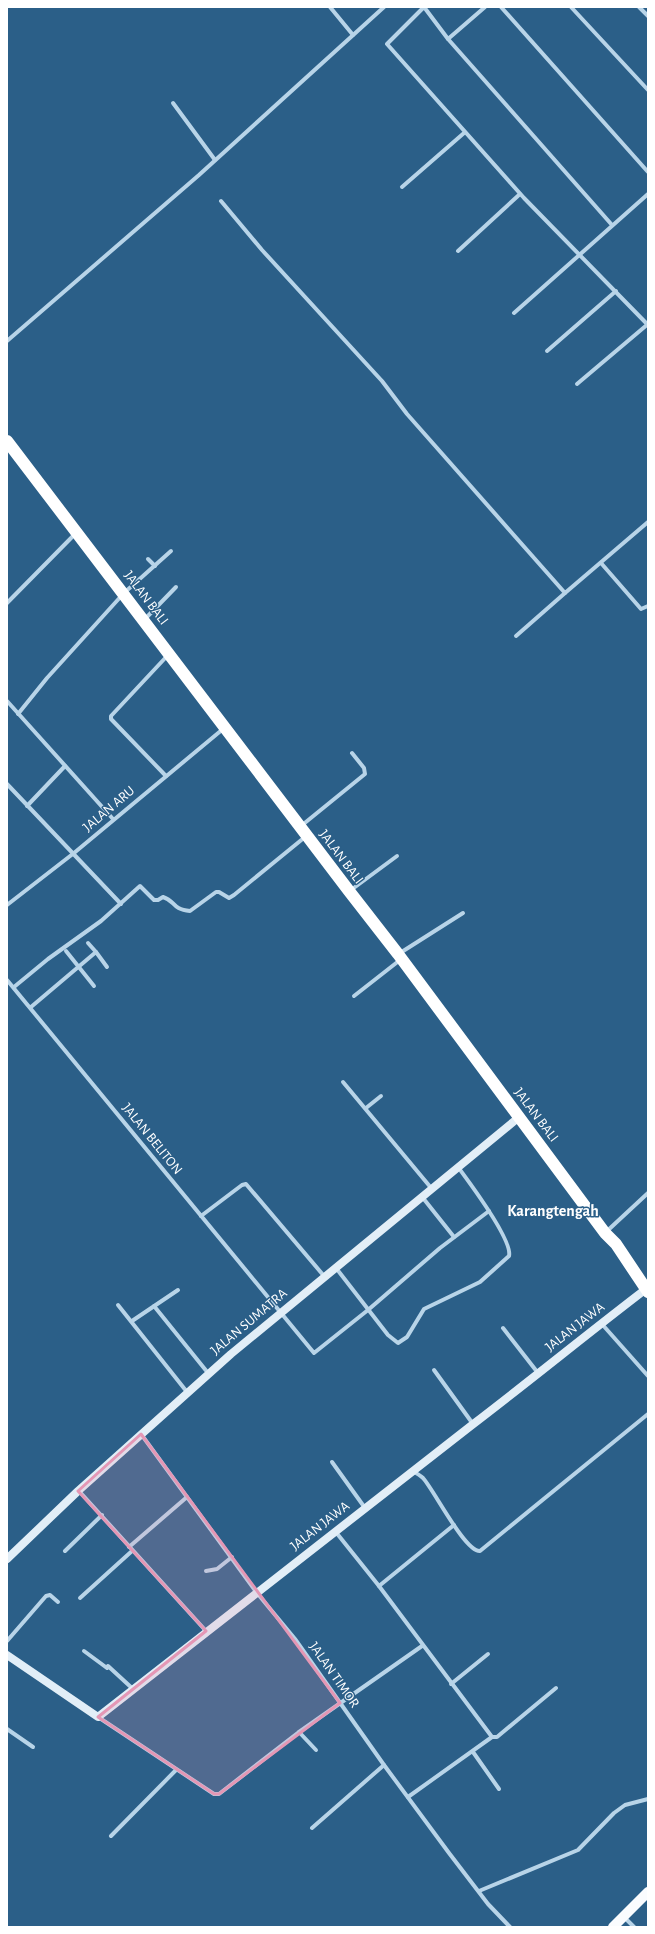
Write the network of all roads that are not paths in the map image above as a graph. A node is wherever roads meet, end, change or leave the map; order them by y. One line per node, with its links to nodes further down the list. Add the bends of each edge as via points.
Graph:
1 (330, 7): 8 (street)
2 (384, 7): 8 (street)
3 (485, 7): 9 (street)
4 (501, 7): 14 (street)
5 (571, 7): 10 (street)
6 (640, 7): 7 (street)
7 (648, 16)
8 (353, 35): 13 (street)
9 (448, 39): 12 (street, via 424,7 387,44); 19 (street)
10 (648, 90)
11 (173, 103): 13 (street)
12 (464, 133): 15 (street); 16 (street)
13 (215, 160): 25 (street)
14 (648, 172)
15 (402, 187)
16 (520, 194): 20 (street); 21 (street)
17 (648, 194): 19 (street)
18 (221, 201): 37 (street, via 262,250 382,381)
19 (612, 225): 21 (street)
20 (458, 251)
21 (581, 255): 22 (street); 23 (street)
22 (616, 291): 24 (street); 26 (street)
23 (514, 313)
24 (648, 325): 27 (street)
25 (7, 341)
26 (547, 351)
27 (577, 384)
28 (7, 442): 30 (highway, JALAN BALI)
29 (648, 522): 33 (street)
30 (76, 532): 36 (highway, JALAN BALI); 38 (street)
31 (171, 551): 34 (street)
32 (148, 559): 34 (street)
33 (601, 563): 37 (street); 39 (street, via 641,609)
34 (155, 566): 36 (street)
35 (176, 587): 40 (street)
36 (124, 593): 40 (highway, JALAN BALI); 44 (street)
37 (565, 593): 41 (street)
38 (7, 603)
39 (648, 606)
40 (144, 620): 42 (highway, JALAN BALI)
41 (516, 636)
42 (168, 654): 45 (highway, JALAN BALI); 48 (street, via 111,716 111,719)
43 (7, 701): 44 (street)
44 (18, 714): 47 (street)
45 (225, 727): 48 (street, JALAN ARU); 52 (highway, JALAN BALI)
46 (352, 753): 52 (street, via 364,768 365,774)
47 (65, 766): 50 (street); 51 (street)
48 (166, 776): 51 (street, JALAN ARU)
49 (7, 784): 50 (street)
50 (27, 806): 53 (street)
51 (113, 819): 53 (street, JALAN ARU)
52 (303, 831): 55 (highway, JALAN BALI); 56 (street, via 229,898 216,892 190,911 177,909 167,898 154,900 140,886)
53 (74, 853): 56 (street); 57 (street, JALAN ARU)
54 (397, 856): 55 (street)
55 (349, 891): 62 (highway, JALAN BALI)
56 (121, 904): 67 (street)
57 (7, 905)
58 (463, 913): 62 (street)
59 (88, 943): 61 (street)
60 (66, 951): 63 (street)
61 (96, 952): 63 (street); 64 (street)
62 (400, 957): 68 (street); 73 (highway, JALAN BALI)
63 (79, 967): 66 (street); 69 (street)
64 (107, 967)
65 (7, 980): 67 (street, JALAN BELITON)
66 (94, 986)
67 (14, 987): 69 (street, JALAN BELITON)
68 (354, 996)
69 (31, 1008): 79 (street, JALAN BELITON)
70 (343, 1082): 72 (street)
71 (381, 1096): 72 (street)
72 (366, 1108): 75 (street)
73 (518, 1118): 74 (street, JALAN SUMATRA); 81 (highway, JALAN BALI)
74 (458, 1167): 75 (street, JALAN SUMATRA); 78 (street)
75 (432, 1189): 77 (street, JALAN SUMATRA)
76 (648, 1193): 81 (street)
77 (422, 1198): 80 (street); 82 (street, JALAN SUMATRA)
78 (489, 1211): 80 (street); 88 (street, via 510,1252 497,1269 480,1282 424,1309 407,1337 398,1343 393,1341)
79 (201, 1216): 83 (street, via 246,1184); 89 (street, JALAN BELITON)
80 (454, 1237): 88 (street)
81 (611, 1239): 85 (highway, JALAN BALI)
82 (336, 1267): 83 (street, JALAN SUMATRA); 88 (street)
83 (324, 1276): 89 (street, JALAN SUMATRA)
84 (178, 1290): 87 (street)
85 (647, 1291): 91 (street, JALAN JAWA)
86 (118, 1305): 90 (street)
87 (154, 1306): 90 (street); 94 (street)
88 (368, 1310): 89 (street, JALAN BELITON, via 315,1353)
89 (280, 1312): 94 (street, JALAN SUMATRA)
90 (132, 1321): 97 (street)
91 (601, 1323): 95 (street, JALAN JAWA); 96 (street)
92 (503, 1328): 95 (street)
93 (434, 1370): 99 (street)
94 (208, 1373): 97 (street, JALAN SUMATRA)
95 (538, 1373): 99 (street, JALAN JAWA)
96 (648, 1376)
97 (187, 1392): 100 (street, JALAN SUMATRA)
98 (648, 1414): 107 (street, via 480,1551 473,1550)
99 (473, 1425): 102 (street, JALAN JAWA)
100 (141, 1434): 103 (street, JALAN SUMATRA); 104 (street, JALAN TIMOR)
101 (332, 1462): 105 (street)
102 (412, 1471): 105 (street, JALAN JAWA); 107 (street, via 422,1477)
103 (78, 1490): 106 (street); 113 (street, JALAN SUMATRA)
104 (187, 1498): 109 (street); 112 (street, JALAN TIMOR)
105 (365, 1508): 108 (street, JALAN JAWA)
106 (102, 1516): 109 (street); 110 (street)
107 (454, 1525): 115 (street)
108 (334, 1530): 115 (street); 116 (street, JALAN JAWA)
109 (129, 1547): 111 (street)
110 (65, 1551)
111 (132, 1551): 117 (street); 119 (street)
112 (232, 1558): 114 (street, via 218,1569); 116 (street, JALAN TIMOR)
113 (7, 1559)
114 (206, 1571)
115 (379, 1586): 121 (street)
116 (257, 1593): 119 (street, JALAN JAWA); 128 (street, JALAN TIMOR, via 295,1639)
117 (80, 1598)
118 (58, 1602): 120 (street, via 50,1595 46,1596)
119 (206, 1631): 127 (street, JALAN JAWA)
120 (7, 1641)
121 (422, 1646): 125 (street); 128 (street)
122 (84, 1651): 127 (street, via 107,1668 108,1666)
123 (488, 1654): 125 (street)
124 (7, 1655): 129 (street)
125 (451, 1684): 132 (street)
126 (556, 1688): 132 (street, via 497,1736)
127 (133, 1689): 129 (street, JALAN JAWA)
128 (340, 1703): 131 (street); 136 (street, JALAN TIMOR)
129 (98, 1717): 137 (street)
130 (7, 1729): 133 (street)
131 (299, 1732): 134 (street); 137 (street, via 219,1794 214,1794)
132 (492, 1737): 135 (street)
133 (33, 1747)
134 (316, 1750)
135 (473, 1752): 138 (street); 139 (street)
136 (384, 1765): 139 (street, JALAN TIMOR); 141 (street)
137 (176, 1770): 142 (street)
138 (499, 1789)
139 (408, 1797): 143 (street, JALAN TIMOR)
140 (648, 1799): 143 (street, via 625,1806 614,1813 578,1850)
141 (312, 1828)
142 (112, 1836)
143 (480, 1892): 146 (street, JALAN TIMOR)
144 (648, 1892): 145 (main road)
145 (624, 1916): 147 (main road); 148 (street)
146 (510, 1927)
147 (613, 1927)
148 (634, 1927)

